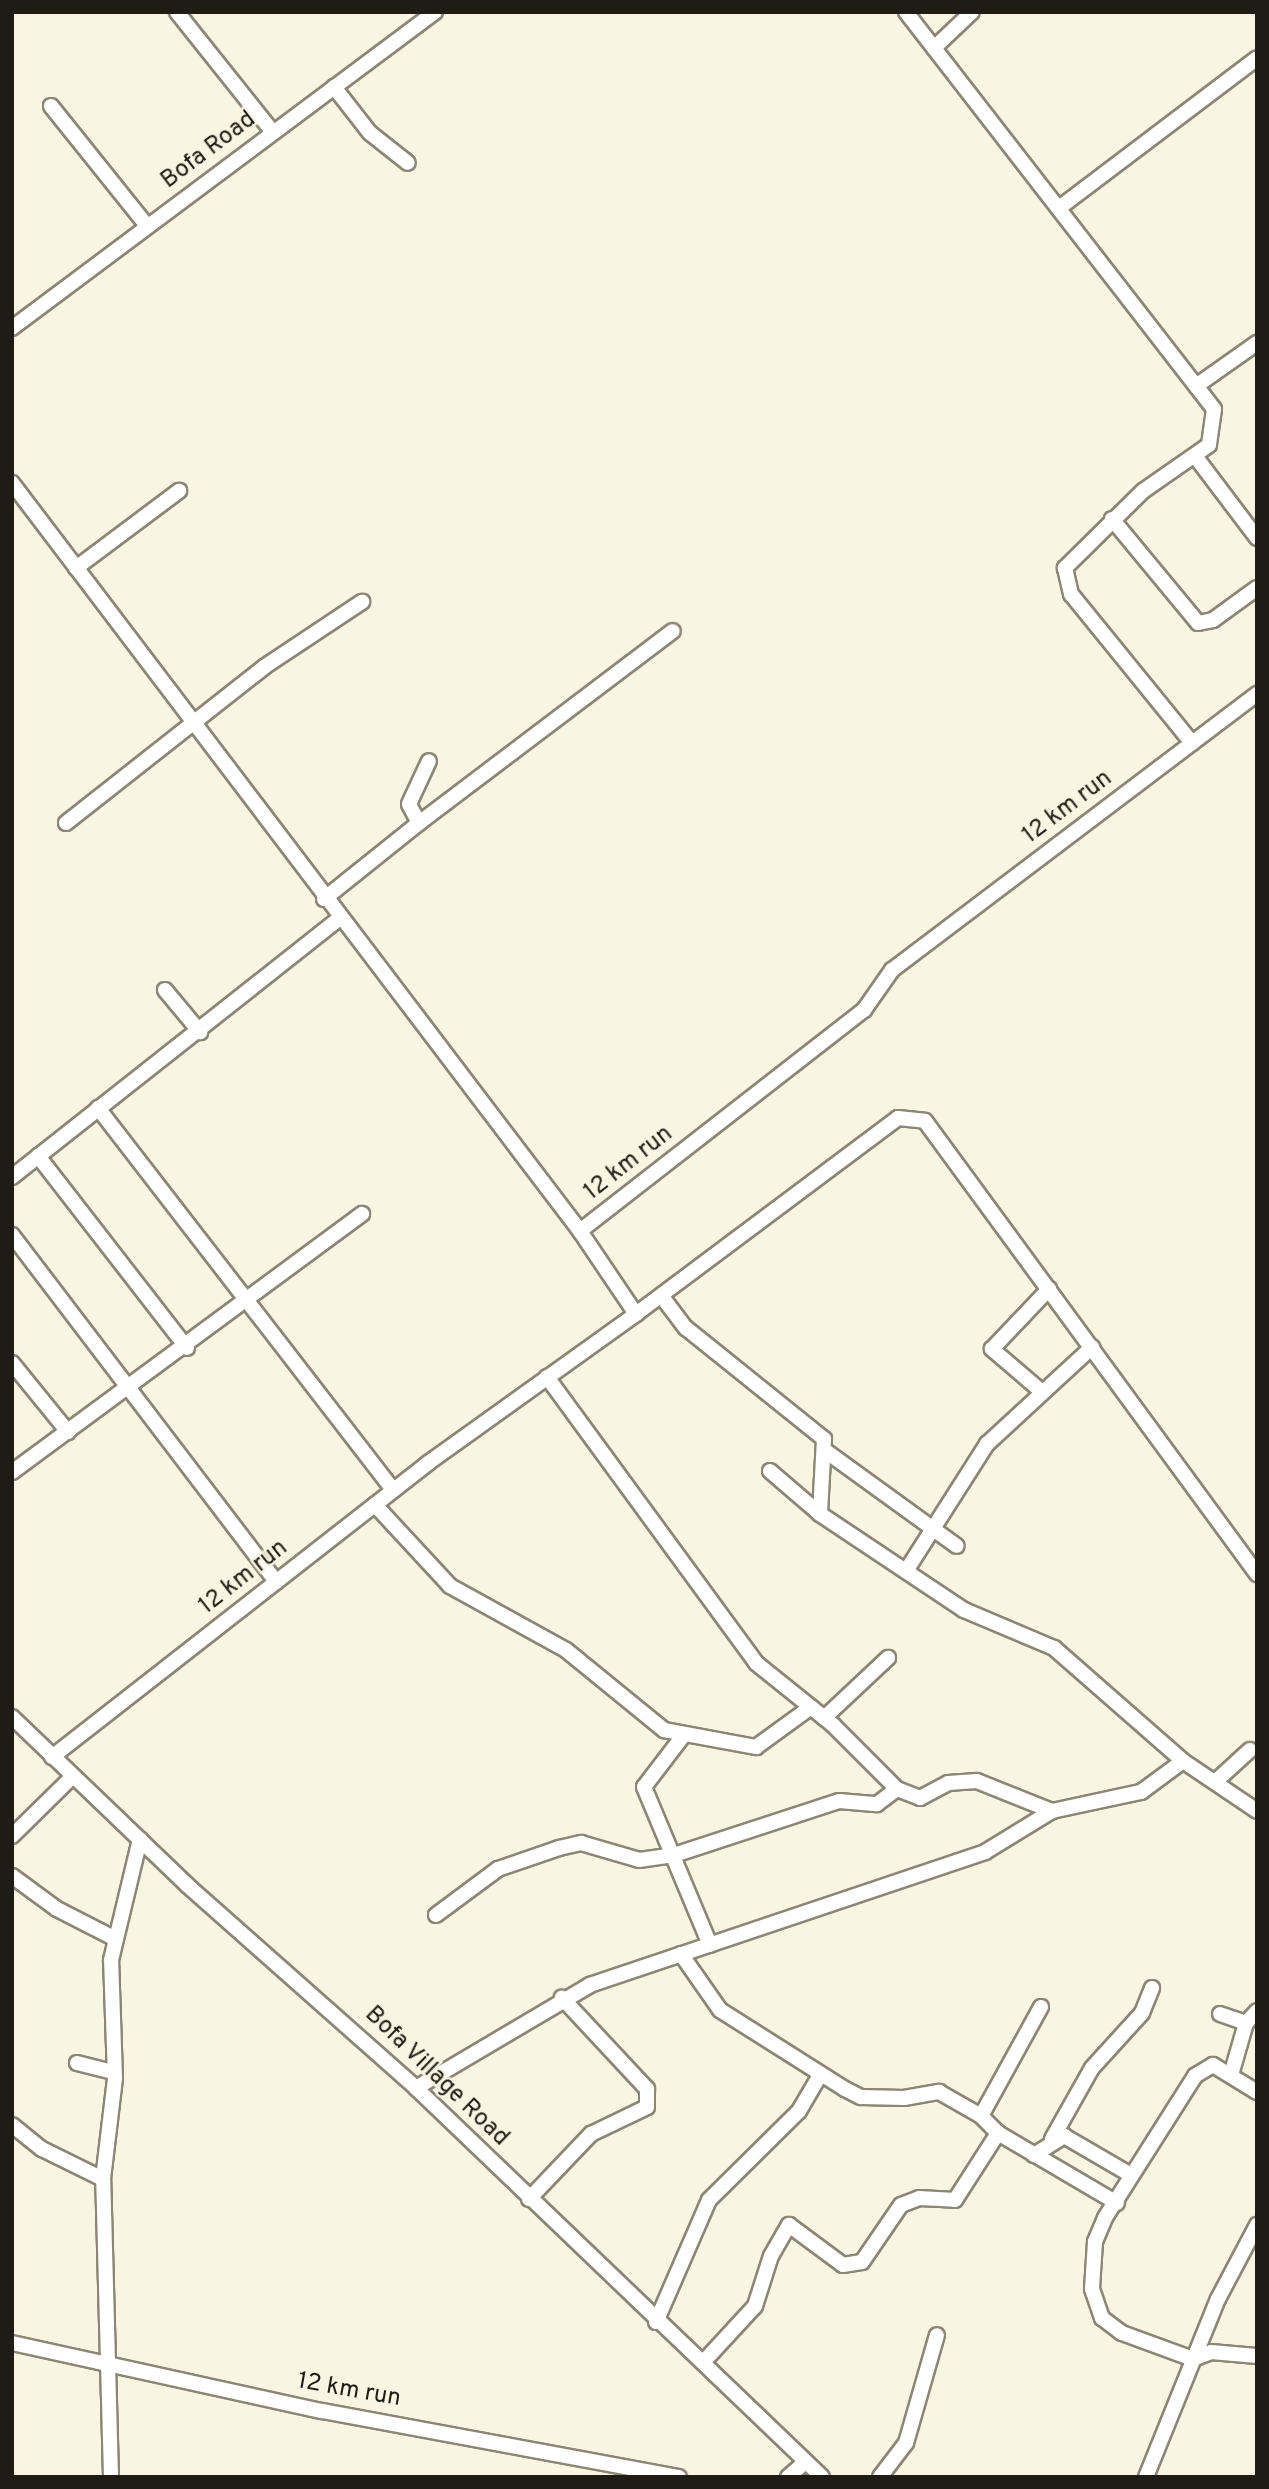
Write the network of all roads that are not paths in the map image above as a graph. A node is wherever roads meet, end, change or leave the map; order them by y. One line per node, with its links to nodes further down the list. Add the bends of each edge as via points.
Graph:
1 (177, 12): 9 (street)
2 (435, 12): 7 (street, Bofa Road)
3 (906, 12): 5 (street)
4 (972, 12): 5 (street)
5 (934, 48): 11 (street)
6 (1257, 58): 11 (street)
7 (334, 86): 9 (street, Bofa Road); 10 (street, via 370,133)
8 (51, 106): 12 (street)
9 (272, 131): 12 (street, Bofa Road)
10 (408, 163)
11 (1059, 208): 15 (street)
12 (147, 226): 13 (street, Bofa Road)
13 (12, 328)
14 (1257, 343): 15 (street)
15 (1196, 386): 16 (street, via 1214,409 1216,426 1209,444)
16 (1195, 456): 19 (street); 20 (street)
17 (12, 483): 21 (street)
18 (179, 491): 21 (street)
19 (1112, 519): 22 (street, via 1198,623 1213,620); 27 (street, via 1069,558 1065,581)
20 (1257, 538)
21 (76, 568): 26 (street)
22 (1257, 588)
23 (362, 602): 26 (street)
24 (673, 631): 30 (street)
25 (1257, 694): 27 (street, 12 km run)
26 (192, 723): 29 (street); 31 (street)
27 (1192, 743): 39 (street, 12 km run, via 892,970 864,1010)
28 (429, 761): 30 (street, via 409,804)
29 (66, 823)
30 (418, 823): 31 (street)
31 (324, 899): 32 (street)
32 (339, 919): 34 (street); 39 (street)
33 (165, 990): 34 (street)
34 (200, 1032): 35 (street)
35 (98, 1108): 36 (street); 43 (street)
36 (38, 1156): 37 (street); 46 (street)
37 (12, 1177)
38 (362, 1214): 43 (street)
39 (580, 1231): 44 (street, 12 km run)
40 (12, 1235): 49 (street)
41 (1049, 1289): 42 (street, via 925,1121 910,1116 898,1118 838,1160); 45 (street); 50 (street, via 992,1349)
42 (663, 1298): 44 (street); 52 (street, via 686,1328 824,1438)
43 (248, 1301): 46 (street); 55 (street)
44 (636, 1314): 48 (street, 12 km run)
45 (1092, 1347): 50 (street); 61 (street)
46 (187, 1348): 49 (street)
47 (12, 1363): 51 (street)
48 (547, 1377): 55 (street, 12 km run); 64 (street, via 756,1663)
49 (128, 1389): 51 (street); 62 (street)
50 (1041, 1391): 58 (street, via 987,1444)
51 (68, 1432): 54 (street)
52 (827, 1452): 57 (street); 58 (street)
53 (771, 1471): 57 (street)
54 (12, 1472)
55 (393, 1490): 56 (street, 12 km run)
56 (375, 1505): 62 (street, 12 km run); 67 (street, via 450,1586 566,1650 664,1730)
57 (820, 1514): 60 (street)
58 (933, 1528): 59 (street); 60 (street)
59 (957, 1546)
60 (905, 1571): 70 (street, via 964,1609 1054,1648)
61 (1257, 1574)
62 (276, 1582): 69 (street, 12 km run)
63 (888, 1658): 66 (street)
64 (811, 1707): 66 (street); 67 (street, via 756,1747 711,1735)
65 (12, 1717): 69 (street, Bofa Village Road)
66 (824, 1718): 73 (street)
67 (683, 1736): 78 (street, via 644,1787)
68 (1250, 1750): 72 (street)
69 (52, 1757): 71 (street, Bofa Village Road)
70 (1183, 1761): 72 (street); 74 (street, via 1141,1792)
71 (72, 1777): 76 (street); 77 (street, Bofa Village Road)
72 (1216, 1781): 75 (street)
73 (897, 1789): 74 (street, via 920,1798 947,1783 977,1781); 78 (street, via 877,1804 839,1801)
74 (1052, 1811): 82 (street, via 985,1852)
75 (1257, 1811)
76 (12, 1836)
77 (140, 1839): 81 (street); 94 (street, Bofa Village Road)
78 (674, 1855): 80 (street, via 639,1860 581,1843 559,1848 498,1870); 82 (street)
79 (12, 1875): 81 (street, via 57,1909)
80 (436, 1914)
81 (112, 1937): 91 (street)
82 (710, 1945): 83 (street)
83 (681, 1954): 85 (street); 92 (street, via 720,2010)
84 (1152, 1988): 99 (street, via 1129,2032 1092,2068)
85 (562, 1998): 94 (street); 103 (street, via 647,2089 647,2107 591,2134)
86 (1041, 2007): 96 (street)
87 (1257, 2011): 89 (street)
88 (1220, 2014): 89 (street)
89 (1246, 2023): 93 (street)
90 (77, 2063): 91 (street)
91 (114, 2072): 102 (street)
92 (820, 2075): 96 (street, via 861,2097 939,2092); 106 (street, via 799,2111 709,2200)
93 (1231, 2075): 95 (street); 101 (street, via 1204,2067)
94 (416, 2088): 103 (street, Bofa Village Road)
95 (1257, 2092)
96 (981, 2116): 98 (street)
97 (12, 2125): 102 (street, via 42,2149)
98 (998, 2133): 100 (street); 110 (street, via 955,2200 919,2199 901,2206 862,2262 843,2264 789,2225 771,2256 755,2306)
99 (1052, 2139): 100 (street); 101 (street, via 1064,2136)
100 (1034, 2155): 104 (street)
101 (1131, 2175): 104 (street)
102 (103, 2179): 112 (street)
103 (529, 2199): 106 (street, Bofa Village Road)
104 (1117, 2203): 111 (street, via 1095,2242 1094,2303 1112,2327)
105 (1257, 2225): 111 (street)
106 (656, 2322): 113 (street, Bofa Village Road)
107 (937, 2335): 118 (street, via 906,2443)
108 (12, 2343): 112 (street, 12 km run)
109 (1257, 2356): 111 (street, via 1211,2353)
110 (708, 2357)
111 (1193, 2360): 119 (street)
112 (110, 2366): 114 (street); 115 (street, 12 km run)
113 (805, 2462): 116 (street); 117 (street, Bofa Village Road)
114 (111, 2477)
115 (679, 2477)
116 (788, 2477)
117 (822, 2477)
118 (880, 2477)
119 (1146, 2477)

